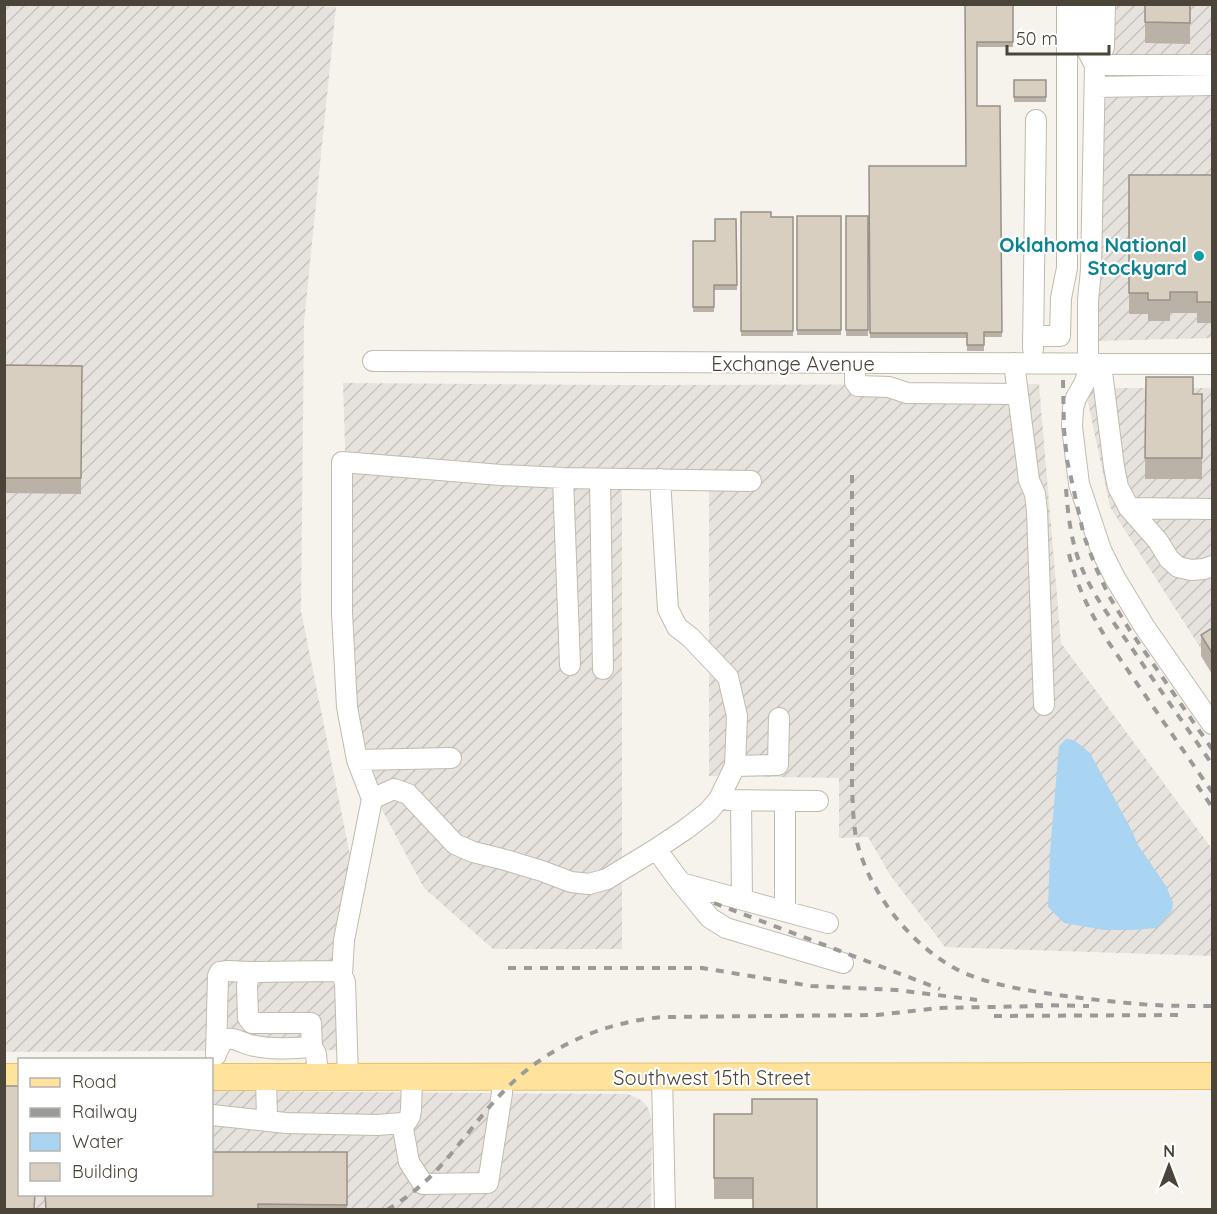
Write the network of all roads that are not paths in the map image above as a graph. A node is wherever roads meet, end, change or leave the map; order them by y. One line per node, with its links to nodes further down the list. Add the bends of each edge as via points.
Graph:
1 (1067, 4): 9 (street, via 1067,268 1060,298 1060,336)
2 (1087, 4): 4 (street, via 1086,48)
3 (1105, 4): 4 (street, via 1104,47)
4 (1095, 65): 5 (street); 7 (street)
5 (1212, 66)
6 (1212, 85): 7 (street)
7 (1095, 87): 13 (street, via 1088,300)
8 (1036, 120): 9 (street)
9 (1034, 336): 12 (street)
10 (374, 361): 11 (street, Exchange Avenue)
11 (855, 363): 12 (street, Exchange Avenue); 15 (street, via 858,386 889,387 907,393)
12 (1024, 363): 13 (street, Exchange Avenue); 15 (street)
13 (1093, 364): 14 (street, Exchange Avenue); 20 (street, via 1108,414 1118,487); 27 (street, via 1073,408 1079,484 1101,550 1115,578)
14 (1212, 364)
15 (1017, 394): 25 (street, via 1037,511)
16 (563, 478): 17 (street); 23 (street); 29 (street, via 342,462 342,613 347,707)
17 (600, 479): 18 (street); 24 (street)
18 (660, 480): 19 (street); 30 (street, via 668,609 677,627 728,677 737,716)
19 (751, 481)
20 (1129, 508): 21 (street); 22 (street, via 1178,567 1191,570)
21 (1212, 509)
22 (1212, 566)
23 (570, 665)
24 (603, 669)
25 (1044, 705)
26 (779, 718): 30 (street, via 778,765)
27 (1212, 724)
28 (451, 758): 29 (street)
29 (357, 760): 31 (street)
30 (735, 766): 32 (street)
31 (372, 799): 36 (street, via 394,789 408,794 455,844 571,882 589,884 607,879); 43 (street, via 344,940)
32 (719, 800): 33 (street); 36 (street)
33 (741, 800): 34 (street); 38 (street)
34 (785, 801): 35 (street); 39 (street)
35 (818, 801)
36 (656, 849): 37 (street)
37 (681, 883): 38 (street); 41 (street, via 710,918 726,928)
38 (742, 899): 39 (street)
39 (785, 911): 40 (street)
40 (828, 923)
41 (843, 963)
42 (250, 972): 43 (street, via 336,971); 44 (street, via 248,1018 252,1023 311,1023); 45 (street, via 220,972 218,976)
43 (342, 975): 48 (street)
44 (312, 1047): 45 (street, via 270,1048 228,1039 222,1042); 47 (street)
45 (214, 1069): 46 (main road, Southwest 15th Street)
46 (266, 1077): 47 (main road, Southwest 15th Street); 54 (street)
47 (318, 1077): 48 (main road, Southwest 15th Street)
48 (348, 1077): 49 (main road, Southwest 15th Street)
49 (412, 1077): 50 (main road, Southwest 15th Street); 55 (street, via 410,1116)
50 (503, 1077): 51 (main road, Southwest 15th Street); 55 (street, via 488,1183 423,1184 410,1162)
51 (662, 1077): 52 (main road, Southwest 15th Street); 56 (street)
52 (1212, 1077)
53 (213, 1115): 54 (street)
54 (267, 1120): 55 (street)
55 (402, 1123)
56 (665, 1209)

